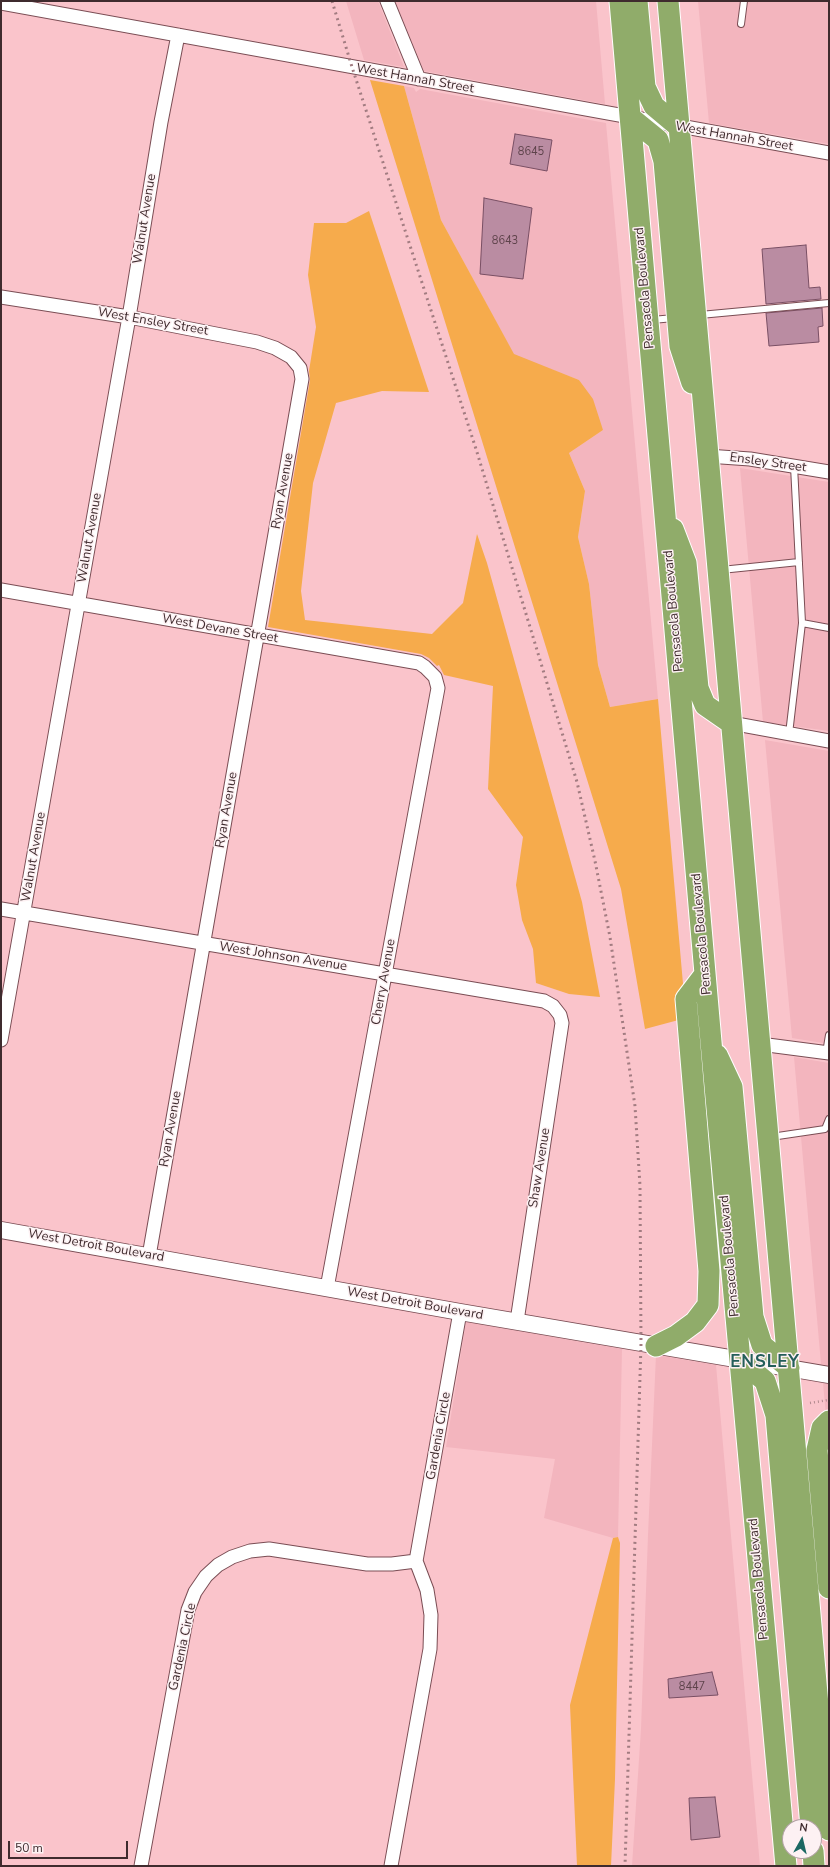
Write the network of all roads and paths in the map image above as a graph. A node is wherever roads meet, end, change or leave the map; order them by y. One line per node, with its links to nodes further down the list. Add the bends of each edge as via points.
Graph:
1 (387, 1): 9 (street)
2 (620, 1): 10 (highway, Pensacola Boulevard)
3 (637, 1): 11 (highway, via 644,87 654,106)
4 (668, 1): 11 (highway)
5 (744, 1): 7 (lane)
6 (2, 4): 8 (street, West Hannah Street)
7 (741, 24)
8 (178, 35): 9 (street, West Hannah Street); 15 (street, Walnut Avenue)
9 (419, 79): 10 (street, West Hannah Street)
10 (631, 118): 11 (street, West Hannah Street); 16 (highway, via 658,140 664,161); 17 (highway, Pensacola Boulevard)
11 (679, 127): 12 (street, West Hannah Street); 16 (highway)
12 (829, 153)
13 (1, 296): 15 (street, West Ensley Street)
14 (829, 303): 16 (lane)
15 (128, 317): 18 (street, West Ensley Street, via 257,342 275,348); 26 (street, Walnut Avenue)
16 (686, 317): 17 (lane); 19 (highway, via 704,421)
17 (648, 320): 22 (highway, Pensacola Boulevard)
18 (298, 364): 29 (street, Ryan Avenue, via 302,379)
19 (707, 456): 20 (street, Ensley Street); 24 (highway)
20 (794, 466): 21 (street, Ensley Street); 23 (lane)
21 (829, 472)
22 (664, 504): 31 (highway, via 686,563 698,688 705,705); 38 (highway, Pensacola Boulevard)
23 (799, 562): 24 (lane); 27 (lane)
24 (717, 571): 31 (highway)
25 (1, 590): 26 (street, West Devane Street)
26 (78, 604): 29 (street, West Devane Street); 35 (street, Walnut Avenue)
27 (802, 623): 28 (lane); 32 (lane)
28 (829, 628)
29 (257, 635): 30 (street, West Devane Street, via 419,663); 36 (street, Ryan Avenue)
30 (435, 677): 37 (street, Cherry Avenue, via 438,688)
31 (731, 723): 32 (street); 43 (highway)
32 (789, 734): 33 (street)
33 (829, 741)
34 (1, 909): 35 (street, West Johnson Avenue)
35 (24, 913): 36 (street, West Johnson Avenue); 41 (street, Walnut Avenue)
36 (204, 944): 37 (street, West Johnson Avenue); 48 (street, Ryan Avenue)
37 (385, 974): 39 (street, West Johnson Avenue, via 544,1001 553,1006); 49 (street, Cherry Avenue)
38 (705, 974): 42 (highway, Pensacola Boulevard); 52 (highway, via 686,999 710,1271 708,1305 695,1322)
39 (560, 1015): 51 (street, Shaw Avenue, via 562,1023)
40 (829, 1035): 44 (lane)
41 (1, 1040)
42 (711, 1042): 53 (highway, Pensacola Boulevard); 54 (highway, via 732,1087 753,1317 762,1345)
43 (760, 1044): 44 (street); 46 (highway)
44 (828, 1053)
45 (829, 1120): 46 (lane, via 825,1129)
46 (768, 1138): 54 (highway)
47 (1, 1230): 48 (street, West Detroit Boulevard)
48 (149, 1256): 49 (street, West Detroit Boulevard)
49 (327, 1288): 50 (street, West Detroit Boulevard)
50 (460, 1312): 51 (street, West Detroit Boulevard); 59 (street, Gardenia Circle)
51 (517, 1321): 52 (street, West Detroit Boulevard)
52 (656, 1346): 53 (street, West Detroit Boulevard)
53 (740, 1360): 54 (street, West Detroit Boulevard); 62 (highway, via 765,1381 776,1415); 66 (highway, Pensacola Boulevard)
54 (789, 1368): 55 (street, West Detroit Boulevard); 61 (highway)
55 (829, 1375)
56 (810, 1402): 57 (path)
57 (829, 1402)
58 (829, 1421): 60 (highway, via 822,1428 817,1450)
59 (416, 1561): 64 (street, Gardenia Circle, via 367,1564 269,1549 250,1551 232,1557 206,1576 195,1592 188,1610); 65 (street, Gardenia Circle, via 428,1596 431,1615 430,1649)
60 (829, 1588)
61 (828, 1797): 63 (highway)
62 (810, 1819)
63 (829, 1830)
64 (141, 1866)
65 (391, 1866)
66 (786, 1866)

